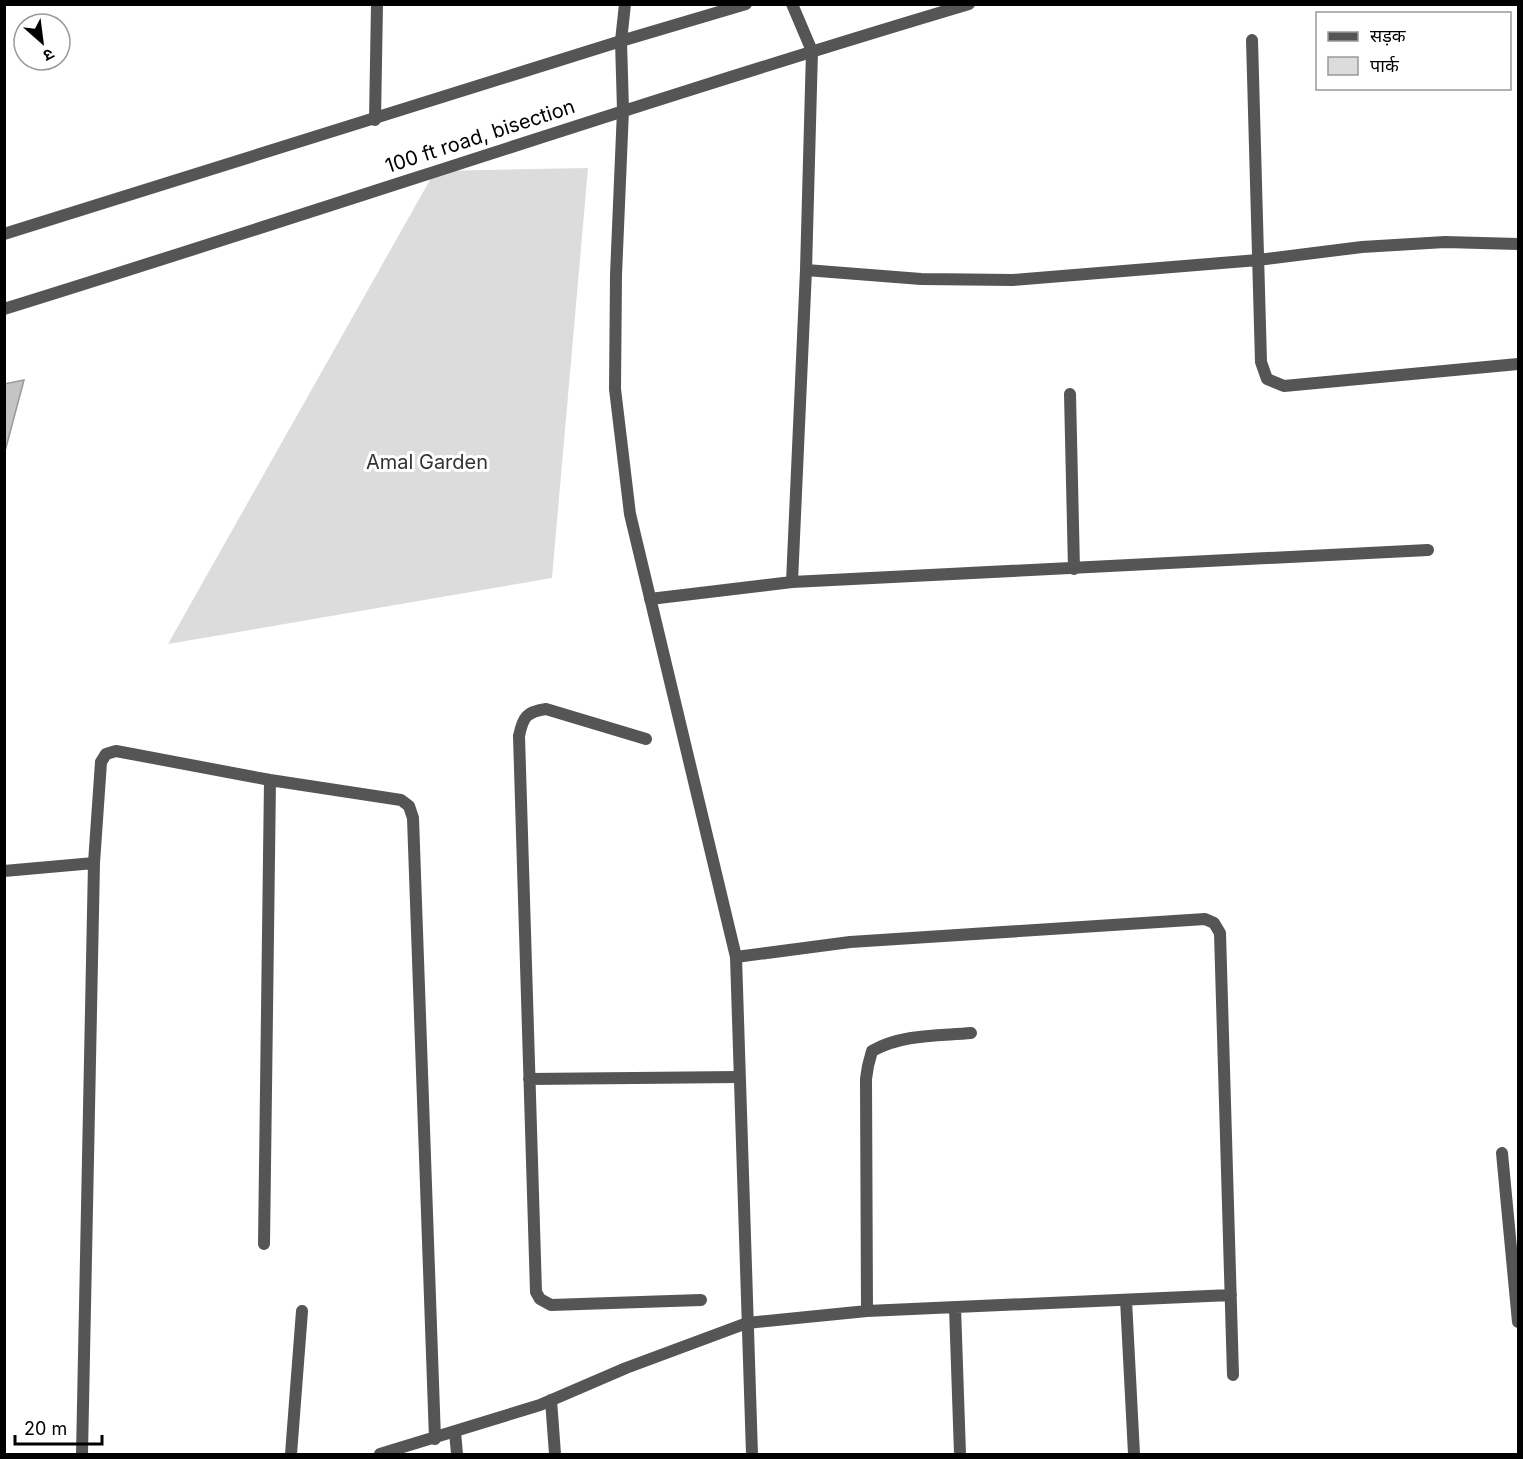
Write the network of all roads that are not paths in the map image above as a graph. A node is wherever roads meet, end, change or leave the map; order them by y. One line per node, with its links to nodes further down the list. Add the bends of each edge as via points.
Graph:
1 (377, 4): 10 (street)
2 (625, 4): 7 (street)
3 (746, 4): 7 (street)
4 (792, 4): 8 (street)
5 (969, 4): 8 (street, 100 ft road, bisection)
6 (1252, 40): 13 (street)
7 (621, 41): 9 (street); 10 (street)
8 (812, 51): 9 (street, 100 ft road, bisection); 14 (street)
9 (623, 111): 15 (street, 100 ft road, bisection); 21 (street, via 615,389 630,514)
10 (375, 120): 11 (street)
11 (4, 234)
12 (1518, 244): 13 (street, via 1445,242 1362,247)
13 (1258, 260): 14 (street, via 1013,280 921,279); 16 (street, via 1261,362 1268,379 1284,386)
14 (806, 270): 20 (street)
15 (4, 309)
16 (1518, 364)
17 (1070, 394): 19 (street)
18 (1428, 550): 19 (street)
19 (1074, 569): 20 (street)
20 (792, 582): 21 (street)
21 (650, 599): 26 (street)
22 (646, 740): 29 (street, via 546,709 533,711 523,720 519,736)
23 (270, 780): 24 (street, via 116,751 106,754 101,762); 31 (street); 43 (street, via 400,800 409,806 413,818)
24 (94, 863): 25 (street); 44 (street)
25 (4, 871)
26 (736, 957): 28 (street); 32 (street, via 850,942 1205,919 1215,923 1220,933)
27 (971, 1033): 37 (street, via 906,1039 873,1051 866,1079)
28 (739, 1077): 29 (street); 39 (street)
29 (529, 1079): 33 (street, via 536,1292 540,1299 551,1305)
30 (1502, 1153): 38 (street)
31 (264, 1244)
32 (1232, 1295): 34 (street); 40 (street)
33 (701, 1300)
34 (1126, 1300): 35 (street); 51 (street)
35 (955, 1307): 37 (street); 50 (street)
36 (302, 1311): 45 (street)
37 (867, 1311): 39 (street)
38 (1518, 1322)
39 (747, 1323): 41 (street); 49 (street)
40 (1233, 1375)
41 (550, 1400): 42 (street); 48 (street)
42 (455, 1432): 43 (street); 47 (street)
43 (435, 1439): 46 (street)
44 (82, 1455)
45 (291, 1455)
46 (380, 1455)
47 (457, 1455)
48 (555, 1455)
49 (752, 1455)
50 (960, 1455)
51 (1134, 1455)

